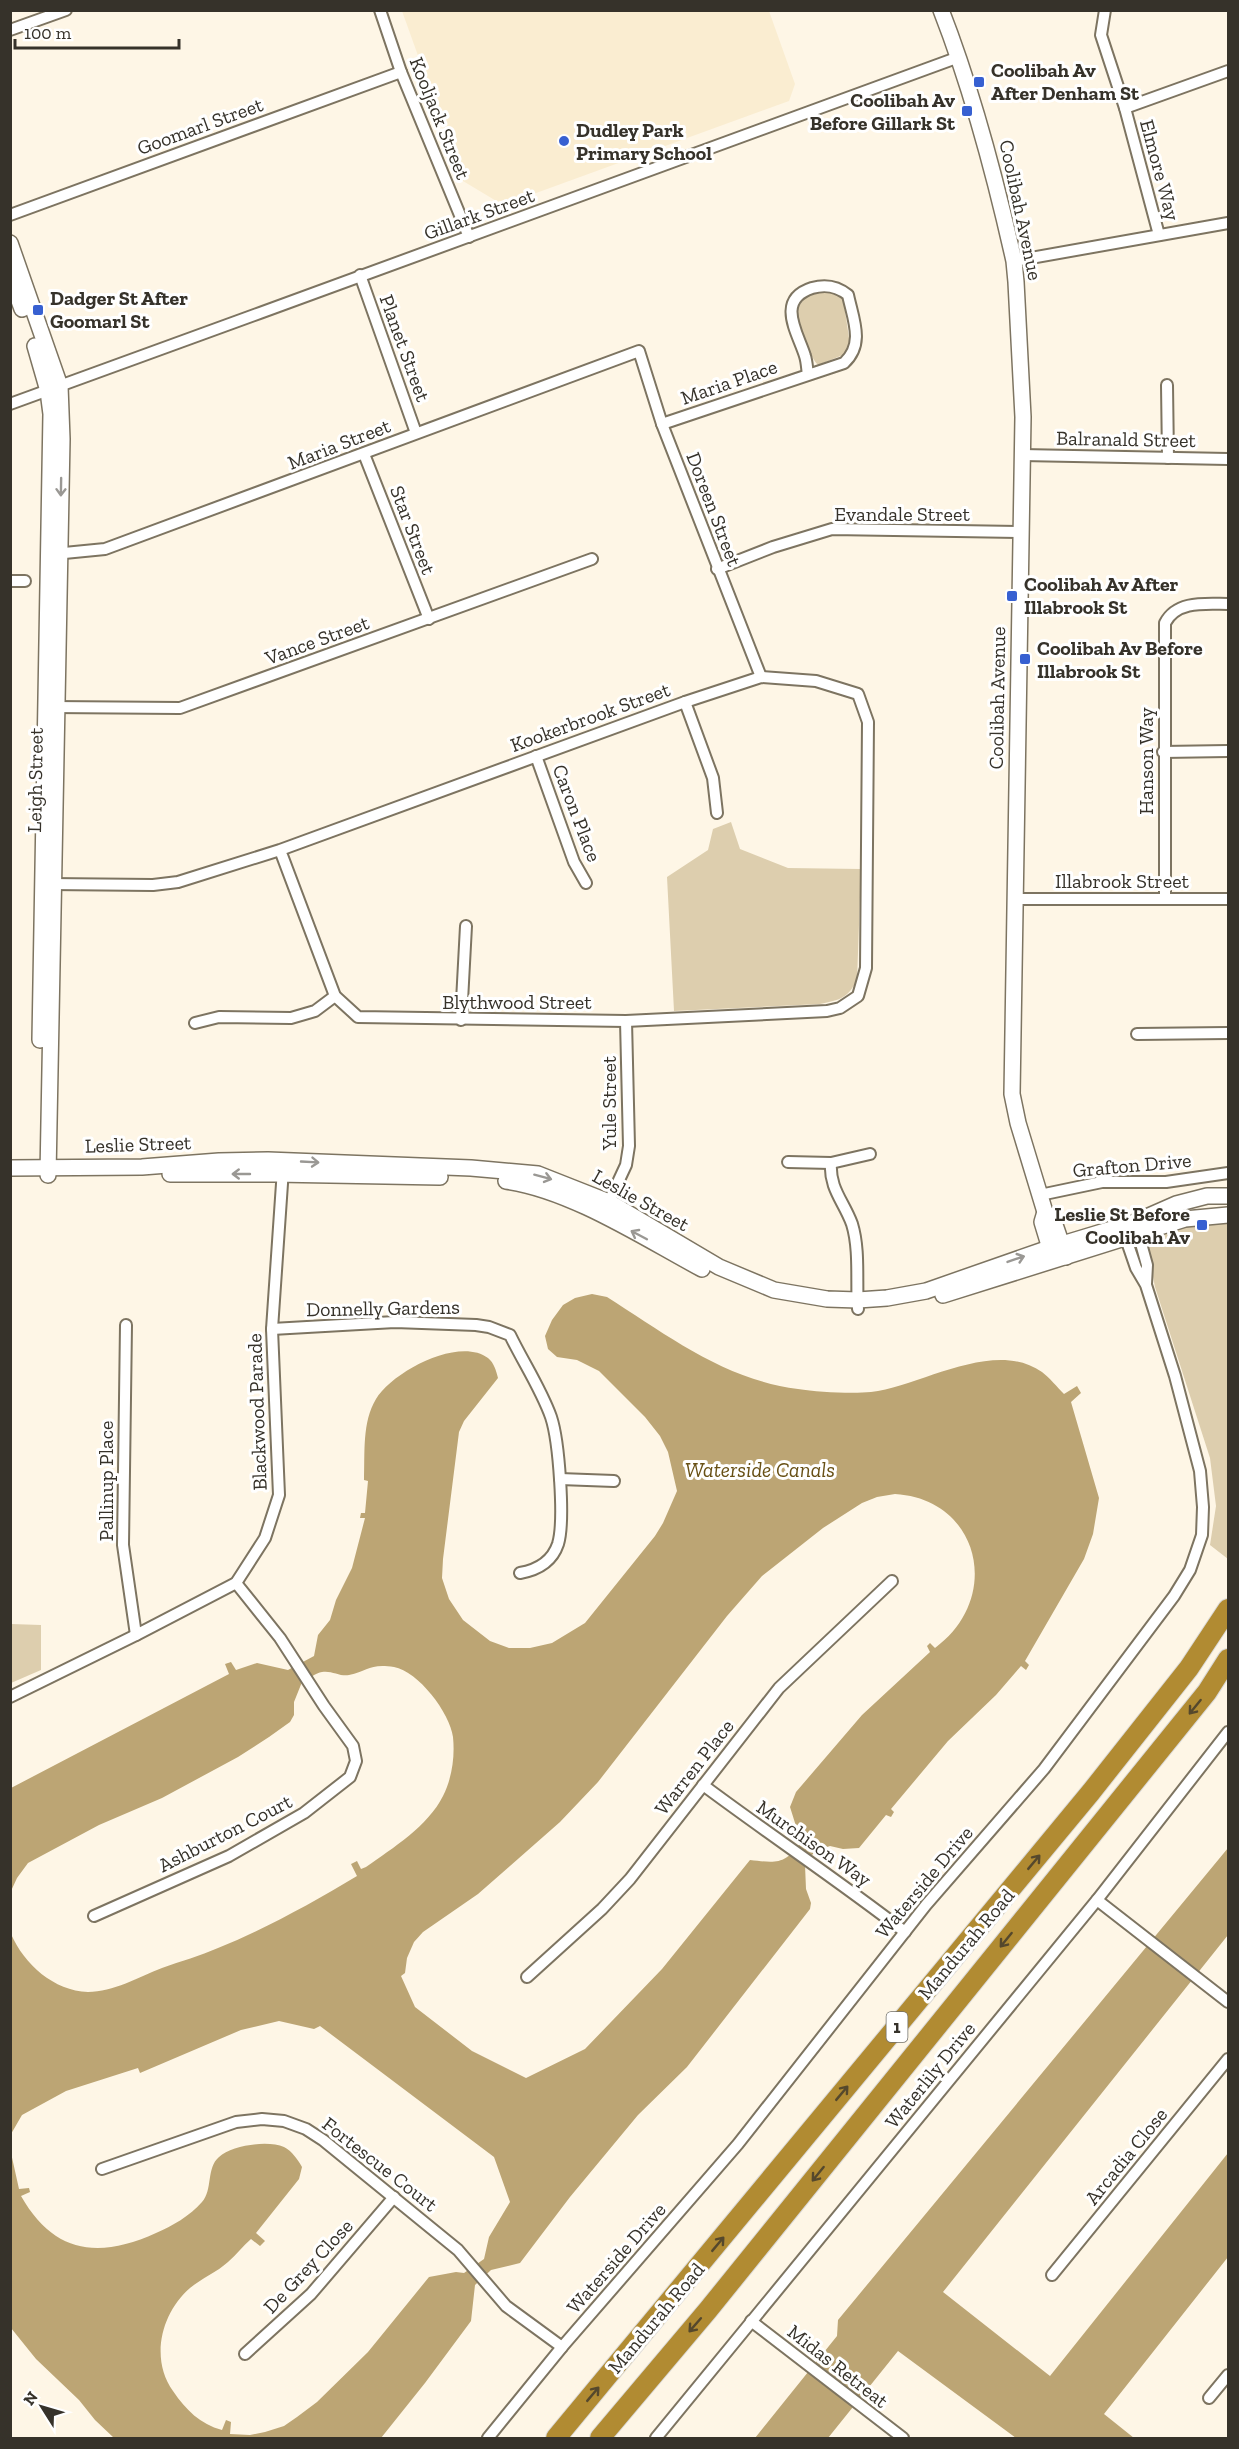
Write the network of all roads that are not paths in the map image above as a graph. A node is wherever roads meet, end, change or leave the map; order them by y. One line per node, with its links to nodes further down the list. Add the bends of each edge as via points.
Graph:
1 (66, 10): 5 (street)
2 (380, 10): 8 (street, Kooljack Street)
3 (941, 10): 6 (street, Coolibah Avenue)
4 (1105, 10): 9 (street, Elmore Way, via 1101,35)
5 (10, 30)
6 (959, 57): 13 (street, Gillark Street); 15 (street, Coolibah Avenue, via 995,176)
7 (1228, 71): 9 (street)
8 (401, 72): 10 (street, Goomarl Street); 13 (street, Kooljack Street)
9 (1125, 108): 12 (street, Elmore Way)
10 (10, 215)
11 (1228, 223): 12 (street)
12 (1160, 236): 15 (street)
13 (469, 237): 16 (street, Gillark Street)
14 (10, 243): 21 (street)
15 (1014, 261): 26 (street, Coolibah Avenue)
16 (360, 275): 21 (street, Gillark Street); 24 (street, Planet Street)
17 (10, 276): 21 (street)
18 (639, 351): 23 (street, Doreen Street); 24 (street, Maria Street)
19 (808, 375): 19 (street, Maria Place, via 831,369 854,354 855,324 848,295 836,287 806,290 792,308 791,318 806,357); 23 (street, Maria Place)
20 (1167, 385): 27 (street)
21 (54, 388): 22 (street, Gillark Street); 30 (street, Leigh Street)
22 (10, 404)
23 (662, 424): 32 (street, Doreen Street)
24 (416, 434): 25 (street, Maria Street)
25 (364, 454): 30 (street, Maria Street, via 105,549); 36 (street, Star Street)
26 (1023, 455): 27 (street, Balranald Street); 29 (street, Coolibah Avenue)
27 (1168, 458): 28 (street, Balranald Street)
28 (1228, 459)
29 (1020, 532): 32 (street, Evandale Street, via 832,530); 47 (street, Coolibah Avenue)
30 (54, 554): 39 (street, Leigh Street)
31 (592, 559): 36 (street, Vance Street)
32 (717, 569): 37 (street, Doreen Street)
33 (10, 581): 34 (street)
34 (25, 581)
35 (1228, 604): 41 (street, Hanson Way, via 1176,609 1165,622)
36 (429, 619): 39 (street, Vance Street, via 180,708)
37 (761, 677): 38 (street, Kookerbrook Street); 52 (street, Kookerbrook Street, via 816,681 858,694 868,722 866,968)
38 (685, 702): 42 (street, Kookerbrook Street); 43 (street, via 713,778)
39 (52, 707): 46 (street, Leigh Street)
40 (1228, 751): 41 (street)
41 (1163, 752): 48 (street, Hanson Way)
42 (536, 756): 44 (street, Kookerbrook Street); 45 (street, Caron Place, via 574,862)
43 (717, 813)
44 (280, 850): 46 (street, Kookerbrook Street, via 178,882); 51 (street, Blythwood Street)
45 (586, 883)
46 (49, 884): 63 (street, Leigh Street, via 38,1151)
47 (1016, 898): 48 (street, Illabrook Street); 66 (street, Coolibah Avenue, via 1012,1094)
48 (1165, 898): 49 (street, Illabrook Street)
49 (1228, 899)
50 (466, 926): 53 (street)
51 (335, 996): 53 (street, Blythwood Street, via 358,1017); 55 (street, via 315,1011 291,1018 219,1017)
52 (858, 996): 54 (street, Blythwood Street, via 840,1008 826,1011)
53 (461, 1020): 54 (street, Blythwood Street)
54 (626, 1021): 68 (street, Yule Street, via 629,1146 626,1165)
55 (195, 1023)
56 (1228, 1033): 57 (street)
57 (1137, 1034)
58 (870, 1154): 60 (street)
59 (788, 1162): 60 (street)
60 (831, 1163): 73 (street, via 834,1190 852,1224)
61 (279, 1167): 63 (street, Leslie Street); 68 (street, Leslie Street, one-way to 68, via 471,1168 538,1174); 70 (street, Leslie Street, via 522,1183); 75 (street, Blackwood Parade)
62 (10, 1168): 63 (street, Leslie Street)
63 (44, 1171): 65 (street, Leslie Street)
64 (1228, 1173): 66 (street, Grafton Drive, via 1166,1182 1102,1182)
65 (10, 1176)
66 (1040, 1195): 72 (street, Coolibah Avenue, via 1045,1212 1053,1219)
67 (1228, 1196): 71 (street, Leslie Street, via 1176,1204)
68 (609, 1202): 70 (street, Yule Street); 73 (street, Leslie Street, via 718,1268 774,1290)
69 (1228, 1215): 71 (street, Leslie Street)
70 (602, 1216): 73 (street, Leslie Street, one-way to 70, via 826,1307 771,1297 716,1276)
71 (1131, 1230): 72 (street, Leslie Street); 89 (street, Waterside Drive, via 1147,1265 1146,1285 1200,1471 1202,1535 1191,1570 1044,1769)
72 (1057, 1252): 73 (street, Leslie Street, via 926,1291)
73 (858, 1304)
74 (126, 1325): 82 (street, Pallinup Place, via 123,1545)
75 (272, 1329): 76 (street, Donnelly Gardens, via 395,1322 476,1324 510,1335 550,1415); 80 (street, Blackwood Parade, via 279,1495 265,1538)
76 (560, 1479): 77 (street); 78 (street, Donnelly Gardens, via 558,1544 544,1565)
77 (614, 1481)
78 (520, 1573)
79 (892, 1581): 86 (street, Warren Place, via 779,1688)
80 (236, 1583): 82 (street, Blackwood Parade); 88 (street, Ashburton Court, via 280,1638 353,1746 356,1761 350,1777 304,1813 229,1856)
81 (1228, 1609): 102 (highway, Mandurah Road / 1, one-way to 81, via 1091,1792 1189,1668)
82 (136, 1635): 84 (street, Blackwood Parade)
83 (1228, 1659): 103 (highway, Mandurah Road / 1, one-way to 103, via 1207,1692)
84 (10, 1697)
85 (1228, 1732): 87 (street, Waterlily Drive)
86 (703, 1785): 89 (street, Murchison Way); 90 (street, Warren Place, via 630,1879)
87 (1097, 1900): 91 (street); 96 (street, Waterlily Drive)
88 (94, 1916)
89 (904, 1932): 97 (street, Waterside Drive, via 738,2144)
90 (527, 1977)
91 (1228, 2002)
92 (1228, 2059): 95 (street, Arcadia Close)
93 (102, 2169): 94 (street, Fortescue Court, via 236,2122 284,2121 306,2129)
94 (393, 2197): 97 (street, Fortescue Court, via 458,2250 506,2306); 98 (street, De Grey Close, via 311,2294)
95 (1052, 2276)
96 (751, 2321): 104 (street, Waterlily Drive); 105 (street, Midas Retreat)
97 (562, 2348): 101 (street, Waterside Drive)
98 (245, 2354)
99 (1228, 2375): 100 (street)
100 (1209, 2398)
101 (488, 2439)
102 (556, 2439)
103 (600, 2439)
104 (656, 2439)
105 (903, 2439)

